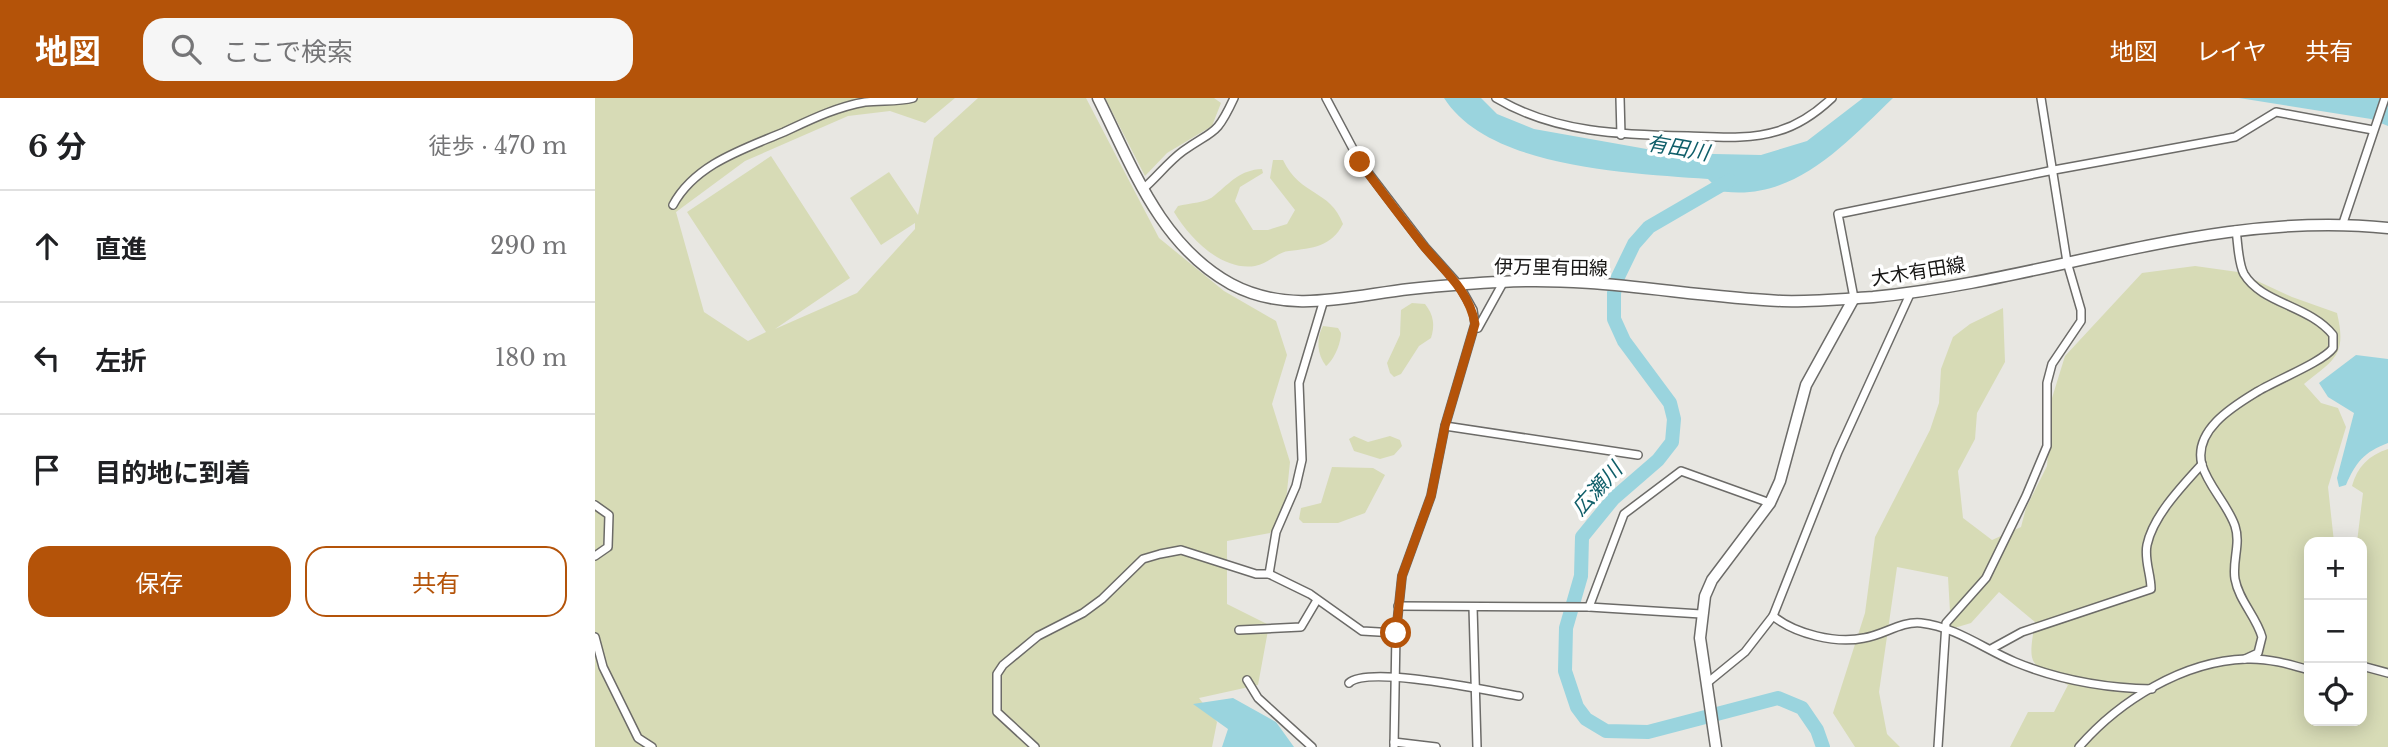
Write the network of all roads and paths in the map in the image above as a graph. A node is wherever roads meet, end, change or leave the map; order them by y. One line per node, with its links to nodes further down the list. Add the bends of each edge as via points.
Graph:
1 (913, 98): 14 (street, via 835,109 749,145 695,179)
2 (1098, 98): 13 (main road, 伊万里有田線)
3 (1233, 98): 13 (street, via 1212,135 1184,151)
4 (1326, 98): 20 (street, via 1360,162)
5 (1496, 98): 11 (street, via 1568,125)
6 (1620, 98): 11 (street)
7 (1832, 98): 11 (street, via 1795,125 1753,136)
8 (2041, 98): 12 (street)
9 (2385, 98): 10 (street)
10 (2373, 130): 12 (street, via 2276,112 2235,137); 15 (street)
11 (1621, 135)
12 (2054, 170): 18 (street); 22 (street, via 1838,214)
13 (1143, 189): 23 (main road, 伊万里有田線, via 1185,249 1232,284 1266,298)
14 (673, 205)
15 (2343, 223): 16 (main road, 大木有田線); 17 (main road, 大木有田線)
16 (2388, 228)
17 (2236, 230): 18 (main road, 大木有田線); 27 (street, via 2244,273 2268,295 2323,322 2333,335 2333,348 2320,361 2286,374 2222,416 2206,436)
18 (2067, 262): 21 (main road, 大木有田線); 38 (street, via 2081,321 2057,355 2047,383 2047,446 1986,578)
19 (1504, 281): 20 (main road, 伊万里有田線); 22 (main road, 伊万里有田線, via 1586,282 1781,301); 24 (street)
20 (1459, 285): 23 (main road, 伊万里有田線); 24 (street, via 1473,310)
21 (1911, 292): 22 (main road, 大木有田線); 37 (street, via 1838,452)
22 (1854, 298): 28 (main road, 大木有田線, via 1806,385)
23 (1324, 303): 31 (street, via 1299,383 1301,460 1296,486 1276,531)
24 (1473, 339): 25 (street)
25 (1445, 426): 26 (street); 33 (street, via 1431,496 1402,576)
26 (1638, 455)
27 (2202, 464): 42 (street, via 2185,482 2146,547 2151,589 2022,632); 43 (street, via 2235,526 2239,595 2262,636 2258,653)
28 (1770, 503): 35 (street, via 1681,471 1624,514); 36 (main road, 大木有田線, via 1712,580)
29 (595, 505): 30 (street, via 609,515 608,547)
30 (595, 556)
31 (1269, 574): 32 (street); 56 (street, via 1181,550 1160,554 1143,559 1083,613 1038,636 1003,665 997,674 996,692 997,712)
32 (1317, 600): 39 (street, via 1301,627); 40 (street, via 1362,631)
33 (1398, 606): 34 (street); 40 (street)
34 (1473, 607): 35 (street); 52 (street)
35 (1588, 607): 36 (street)
36 (1701, 614): 50 (main road, 大木有田線)
37 (1773, 616): 38 (street, via 1792,628 1832,638 1863,639 1910,624); 50 (street, via 1745,652)
38 (1944, 629): 42 (street); 61 (street)
39 (1239, 631)
40 (1396, 633): 47 (street)
41 (595, 637): 55 (street, via 603,667 638,738)
42 (1991, 649): 51 (street, via 2058,677)
43 (2245, 659): 45 (street); 51 (street, via 2192,670)
44 (2367, 667): 46 (street)
45 (2304, 669)
46 (2388, 673)
47 (1394, 676): 49 (street, via 1360,677); 52 (street); 54 (street)
48 (1247, 680): 57 (street, via 1258,698)
49 (1349, 683)
50 (1707, 683): 60 (main road, 大木有田線)
51 (2152, 688): 62 (street, via 2111,715)
52 (1475, 690): 53 (street); 59 (street)
53 (1519, 695)
54 (1392, 746): 58 (street)
55 (652, 747)
56 (1035, 747)
57 (1312, 747)
58 (1436, 747)
59 (1477, 747)
60 (1716, 747)
61 (1938, 747)
62 (2079, 747)

